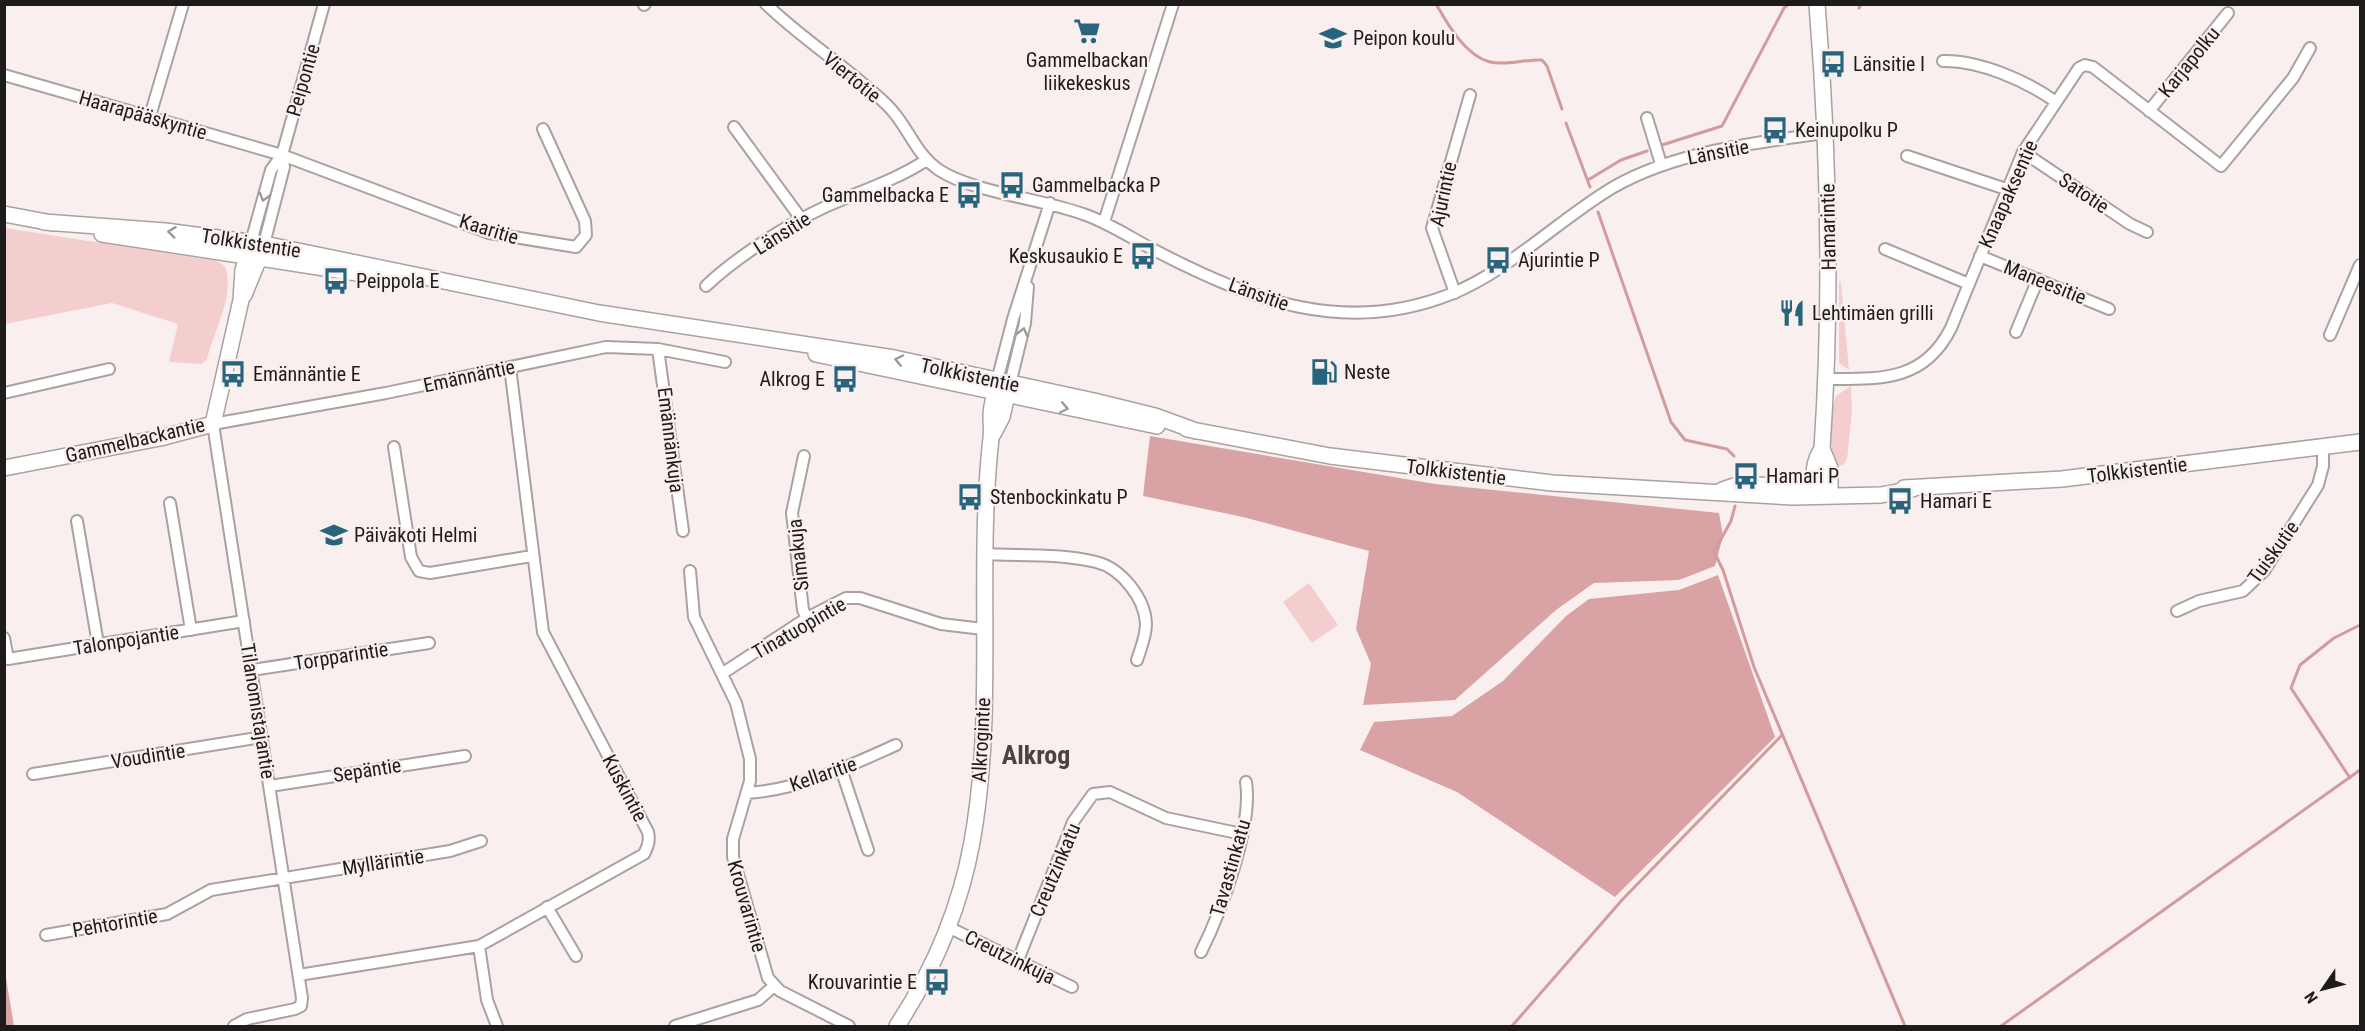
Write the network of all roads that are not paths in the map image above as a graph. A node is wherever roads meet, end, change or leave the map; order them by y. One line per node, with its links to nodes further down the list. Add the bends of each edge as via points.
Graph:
1 (183, 4): 13 (street)
2 (324, 4): 19 (street, Peipontie)
3 (766, 4): 21 (street, Viertotie, via 888,106)
4 (1173, 4): 27 (street)
5 (1817, 4): 17 (street, Hamarintie)
6 (2228, 13): 12 (street, Karjapolku)
7 (2310, 48): 12 (street, Knaapaksentie, via 2226,170)
8 (1943, 61): 11 (street, via 1959,61 2025,81)
9 (4, 75): 13 (street, Haarapääskyntie)
10 (1470, 95): 36 (street, Ajurintie, via 1432,228)
11 (2056, 102): 12 (street, Knaapaksentie, via 2085,65); 18 (street, Knaapaksentie)
12 (2149, 111)
13 (150, 116): 19 (street, Haarapääskyntie)
14 (1647, 118): 22 (street)
15 (734, 127): 26 (street)
16 (543, 129): 19 (street, Kaaritie, via 585,221 586,235 576,247 489,233)
17 (1827, 133): 22 (street, Länsitie); 44 (street, Hamarintie)
18 (2023, 152): 23 (street, Knaapaksentie); 28 (street, Satotie)
19 (282, 155): 30 (street, Peipontie, via 271,170)
20 (1907, 156): 23 (street)
21 (925, 160): 24 (street, Länsitie, via 957,178); 26 (street, Länsitie, via 902,175)
22 (1660, 164): 36 (street, Länsitie, via 1609,190)
23 (2006, 189): 31 (street, Knaapaksentie)
24 (1050, 203): 27 (street, Länsitie); 45 (street, via 1028,279 1025,323)
25 (4, 213): 30 (street, Tolkkistentie, via 44,222 106,225)
26 (802, 220): 35 (street, Länsitie, via 723,270)
27 (1104, 222): 36 (street, Länsitie, via 1159,253 1294,308 1366,314 1417,306)
28 (2147, 232)
29 (1885, 249): 34 (street)
30 (255, 250): 45 (street, Tolkkistentie, via 599,313 894,358); 47 (street, Gammelbackantie, via 243,270 241,300)
31 (1980, 256): 33 (street, Maneesitie); 34 (street, Knaapaksentie)
32 (2361, 265): 39 (street)
33 (2038, 279): 37 (street, Maneesitie); 38 (street)
34 (1969, 284): 44 (street, Knaapaksentie, via 1944,343 1919,365 1894,377)
35 (706, 286)
36 (1455, 293)
37 (2109, 309)
38 (2016, 332)
39 (2330, 335)
40 (658, 349): 41 (street, Emännäntie); 42 (street, Emännäntie, via 606,347); 56 (street, Emännänkuja)
41 (725, 362)
42 (510, 367): 47 (street, Emännäntie); 58 (street, Kuskintie)
43 (110, 369): 46 (street)
44 (1827, 380): 53 (street, Hamarintie, via 1822,449 1828,460)
45 (1002, 388): 53 (street, Tolkkistentie, via 1091,414 1435,471 1552,483 1719,492 1737,485); 57 (street, Alkrogintie, via 1002,417 992,437 984,504)
46 (4, 393)
47 (213, 424): 52 (street, Gammelbackantie); 62 (street, Tilanomistajantie)
48 (2361, 442): 50 (street, Tolkkistentie)
49 (394, 447): 58 (street, via 411,557 419,571 430,573)
50 (2322, 448): 53 (street, Tolkkistentie, via 2062,479); 60 (street, Tuiskutie, via 2318,485 2264,571 2243,591 2199,601)
51 (804, 456): 61 (street, Simakuja, via 792,513)
52 (4, 468)
53 (1822, 491)
54 (170, 503): 64 (street)
55 (77, 521): 67 (street)
56 (683, 531)
57 (984, 554): 63 (street, Alkrogintie); 68 (street, via 1084,560 1107,566 1131,587 1144,613 1145,636)
58 (532, 556): 83 (street, Kuskintie, via 543,632 650,839 644,854)
59 (690, 571): 70 (street, Krouvarintie, via 694,617)
60 (2177, 611)
61 (807, 618): 63 (street, Tinatuopintie, via 852,597 941,624); 70 (street, Tinatuopintie)
62 (244, 621): 64 (street, Talonpojantie); 69 (street, Tilanomistajantie)
63 (983, 629): 84 (street, Alkrogintie, via 980,786 972,844)
64 (191, 630): 67 (street, Talonpojantie)
65 (4, 638): 67 (street, Talonpojantie, via 8,659)
66 (429, 643): 69 (street, Torpparintie)
67 (98, 644)
68 (1137, 660)
69 (252, 670): 71 (street, Tilanomistajantie)
70 (723, 673): 78 (street, Krouvarintie, via 741,717 751,770)
71 (262, 737): 75 (street, Voudintie); 77 (street, Tilanomistajantie)
72 (896, 746): 74 (street, Kellaritie)
73 (465, 756): 77 (street, Sepäntie)
74 (841, 770): 78 (street, Kellaritie, via 770,792); 81 (street)
75 (33, 774)
76 (1246, 782): 79 (street, Tavastinkatu, via 1248,796)
77 (270, 786): 82 (street, Tilanomistajantie)
78 (747, 793): 91 (street, Krouvarintie, via 733,857 768,978)
79 (1242, 834): 87 (street, Tavastinkatu, via 1213,928); 89 (street, Creutzinkatu, via 1166,818 1110,792 1093,794 1073,822)
80 (481, 841): 82 (street, Myllärintie, via 450,851)
81 (868, 850)
82 (285, 877): 85 (street, Pehtorintie, via 211,890 168,914); 90 (street, Tilanomistajantie)
83 (547, 907): 86 (street, Kuskintie); 88 (street)
84 (948, 927): 89 (street, Creutzinkuja); 97 (street, Alkrogintie, via 923,986)
85 (46, 935)
86 (479, 946): 90 (street, Kuskintie); 94 (street, via 487,1000)
87 (1201, 952)
88 (576, 956)
89 (1018, 960): 92 (street, Creutzinkuja)
90 (299, 975): 93 (street, Tilanomistajantie, via 301,1006 247,1018)
91 (774, 986): 95 (street, via 758,1000); 96 (street)
92 (1072, 987)
93 (234, 1026)
94 (496, 1026)
95 (675, 1026)
96 (849, 1026)
97 (897, 1026)

